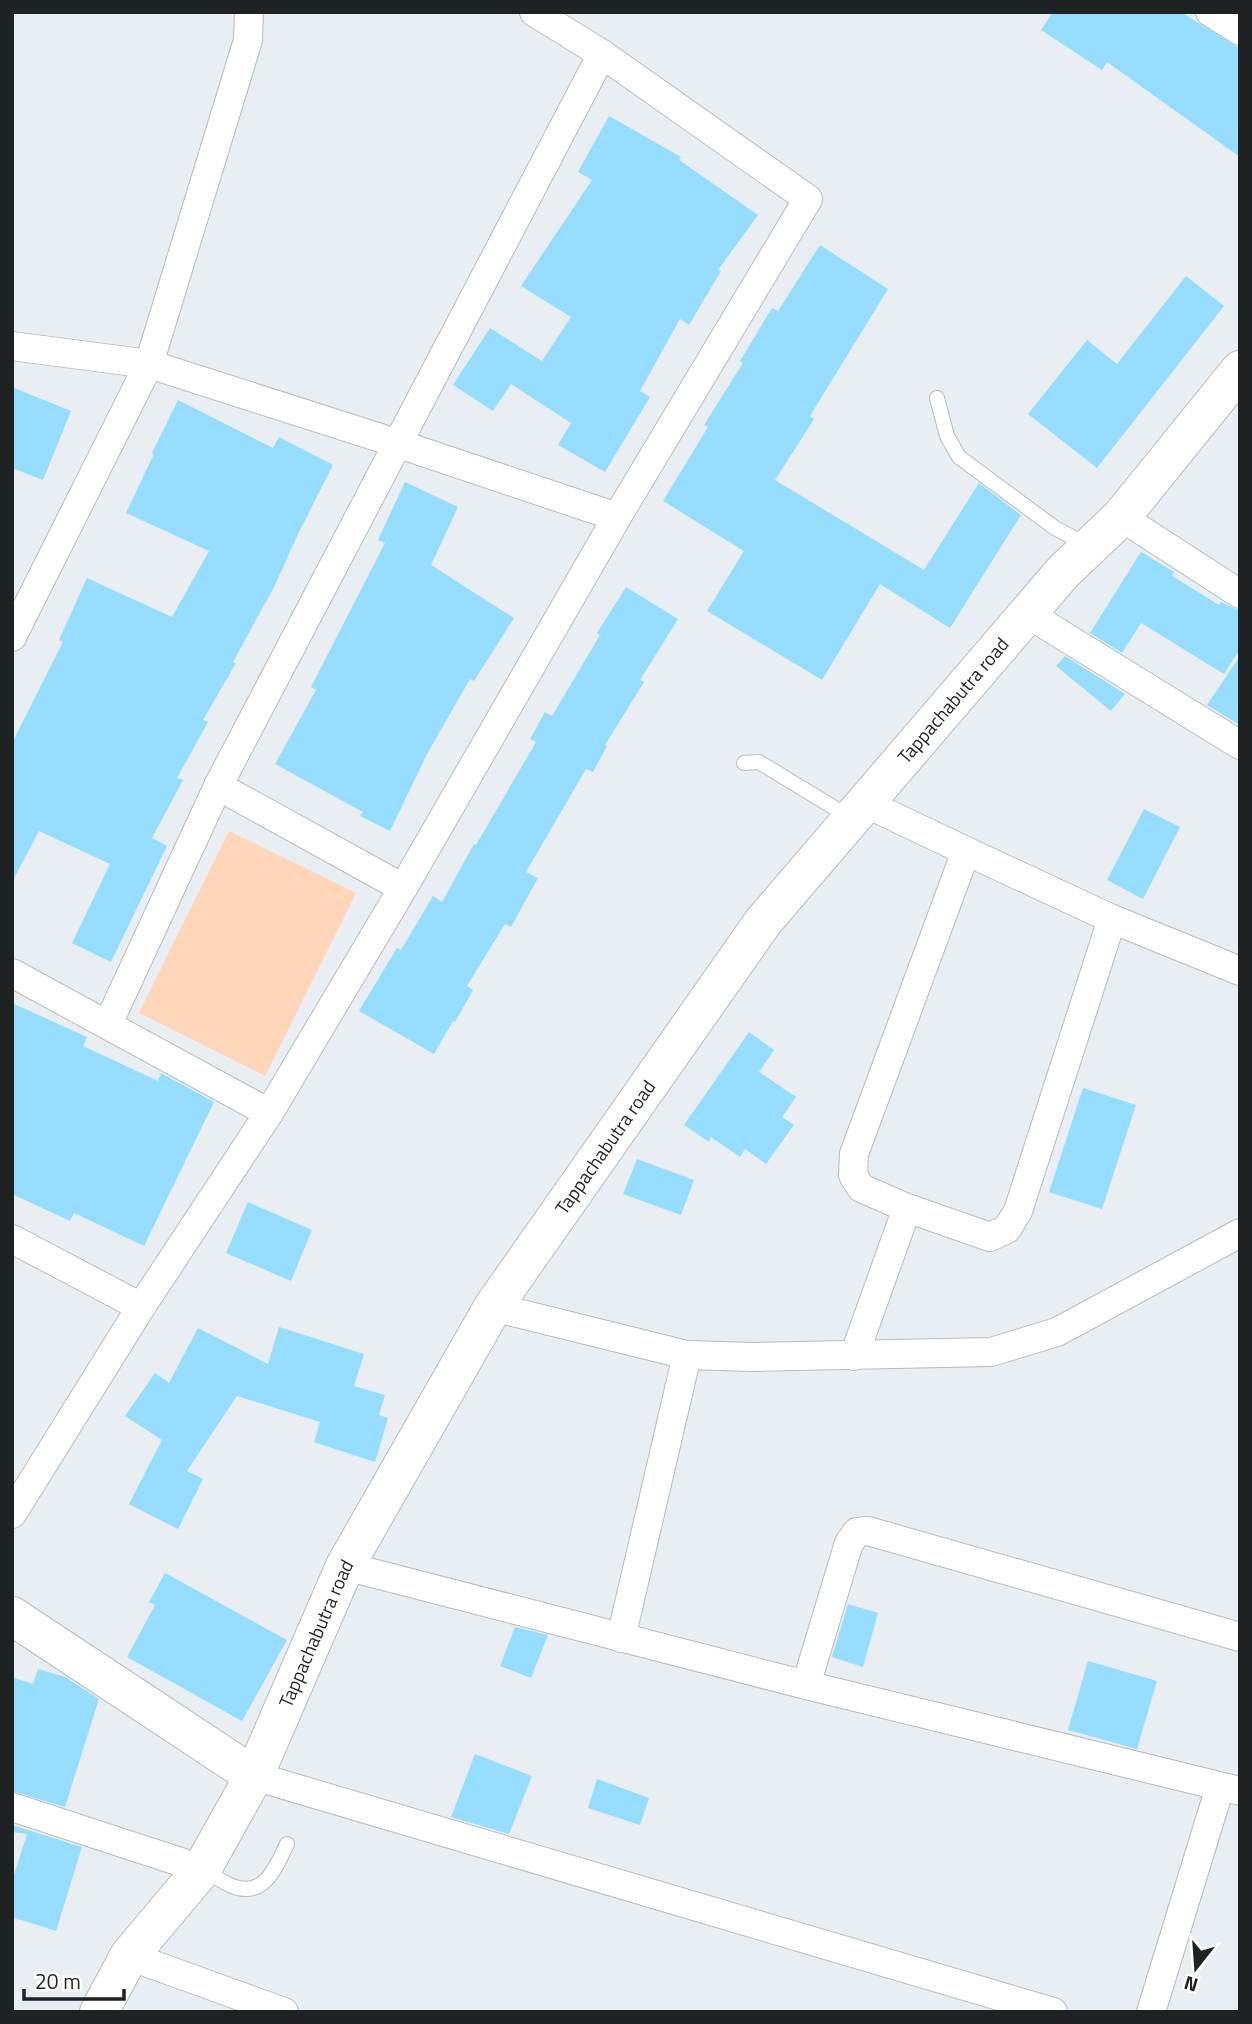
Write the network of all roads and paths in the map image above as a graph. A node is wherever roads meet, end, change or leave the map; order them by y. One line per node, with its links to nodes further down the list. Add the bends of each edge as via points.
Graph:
1 (249, 12): 7 (street, via 247,40)
2 (534, 12): 5 (street)
3 (1210, 12): 4 (street)
4 (1240, 31)
5 (602, 54): 10 (street); 12 (street, via 808,200)
6 (12, 346): 7 (street)
7 (149, 364): 10 (street); 16 (street)
8 (1240, 370): 11 (main road, Tappachabutra road)
9 (937, 398): 13 (lane, via 947,436 959,457 1055,528)
10 (396, 443): 12 (street); 19 (street)
11 (1121, 516): 13 (main road, Tappachabutra road); 14 (street)
12 (617, 517): 22 (street)
13 (1090, 547): 15 (main road, Tappachabutra road)
14 (1240, 594)
15 (1028, 614): 17 (street); 20 (main road, Tappachabutra road)
16 (12, 637)
17 (1240, 745)
18 (744, 764): 20 (lane, via 759,762)
19 (218, 786): 22 (street); 26 (street)
20 (859, 811): 21 (street); 32 (main road, Tappachabutra road, via 763,922)
21 (966, 851): 23 (street); 28 (street, via 854,1154 853,1175 861,1188)
22 (403, 888): 27 (street)
23 (1112, 919): 24 (street); 28 (street, via 1018,1211 1007,1229 990,1237)
24 (1240, 971)
25 (12, 973): 26 (street)
26 (108, 1024): 27 (street)
27 (269, 1113): 31 (street)
28 (907, 1208): 34 (street)
29 (1240, 1233): 34 (street, via 1057,1332 991,1352)
30 (12, 1239): 31 (street)
31 (141, 1307): 35 (street)
32 (493, 1307): 33 (street); 36 (main road, Tappachabutra road)
33 (687, 1355): 34 (street); 39 (street)
34 (854, 1356)
35 (12, 1514)
36 (345, 1566): 39 (street); 41 (main road, Tappachabutra road)
37 (12, 1616): 41 (main road)
38 (1240, 1637): 40 (street, via 868,1531 857,1532 849,1543)
39 (621, 1638): 40 (street)
40 (806, 1685): 42 (street)
41 (254, 1776): 45 (main road, Tappachabutra road); 49 (street)
42 (1230, 1789): 50 (street)
43 (12, 1807): 45 (street)
44 (287, 1844): 45 (lane, via 264,1885 233,1887)
45 (202, 1869): 46 (main road, Tappachabutra road)
46 (129, 1956): 47 (main road, Tappachabutra road); 48 (street)
47 (99, 2012)
48 (284, 2012)
49 (1053, 2012)
50 (1151, 2012)

